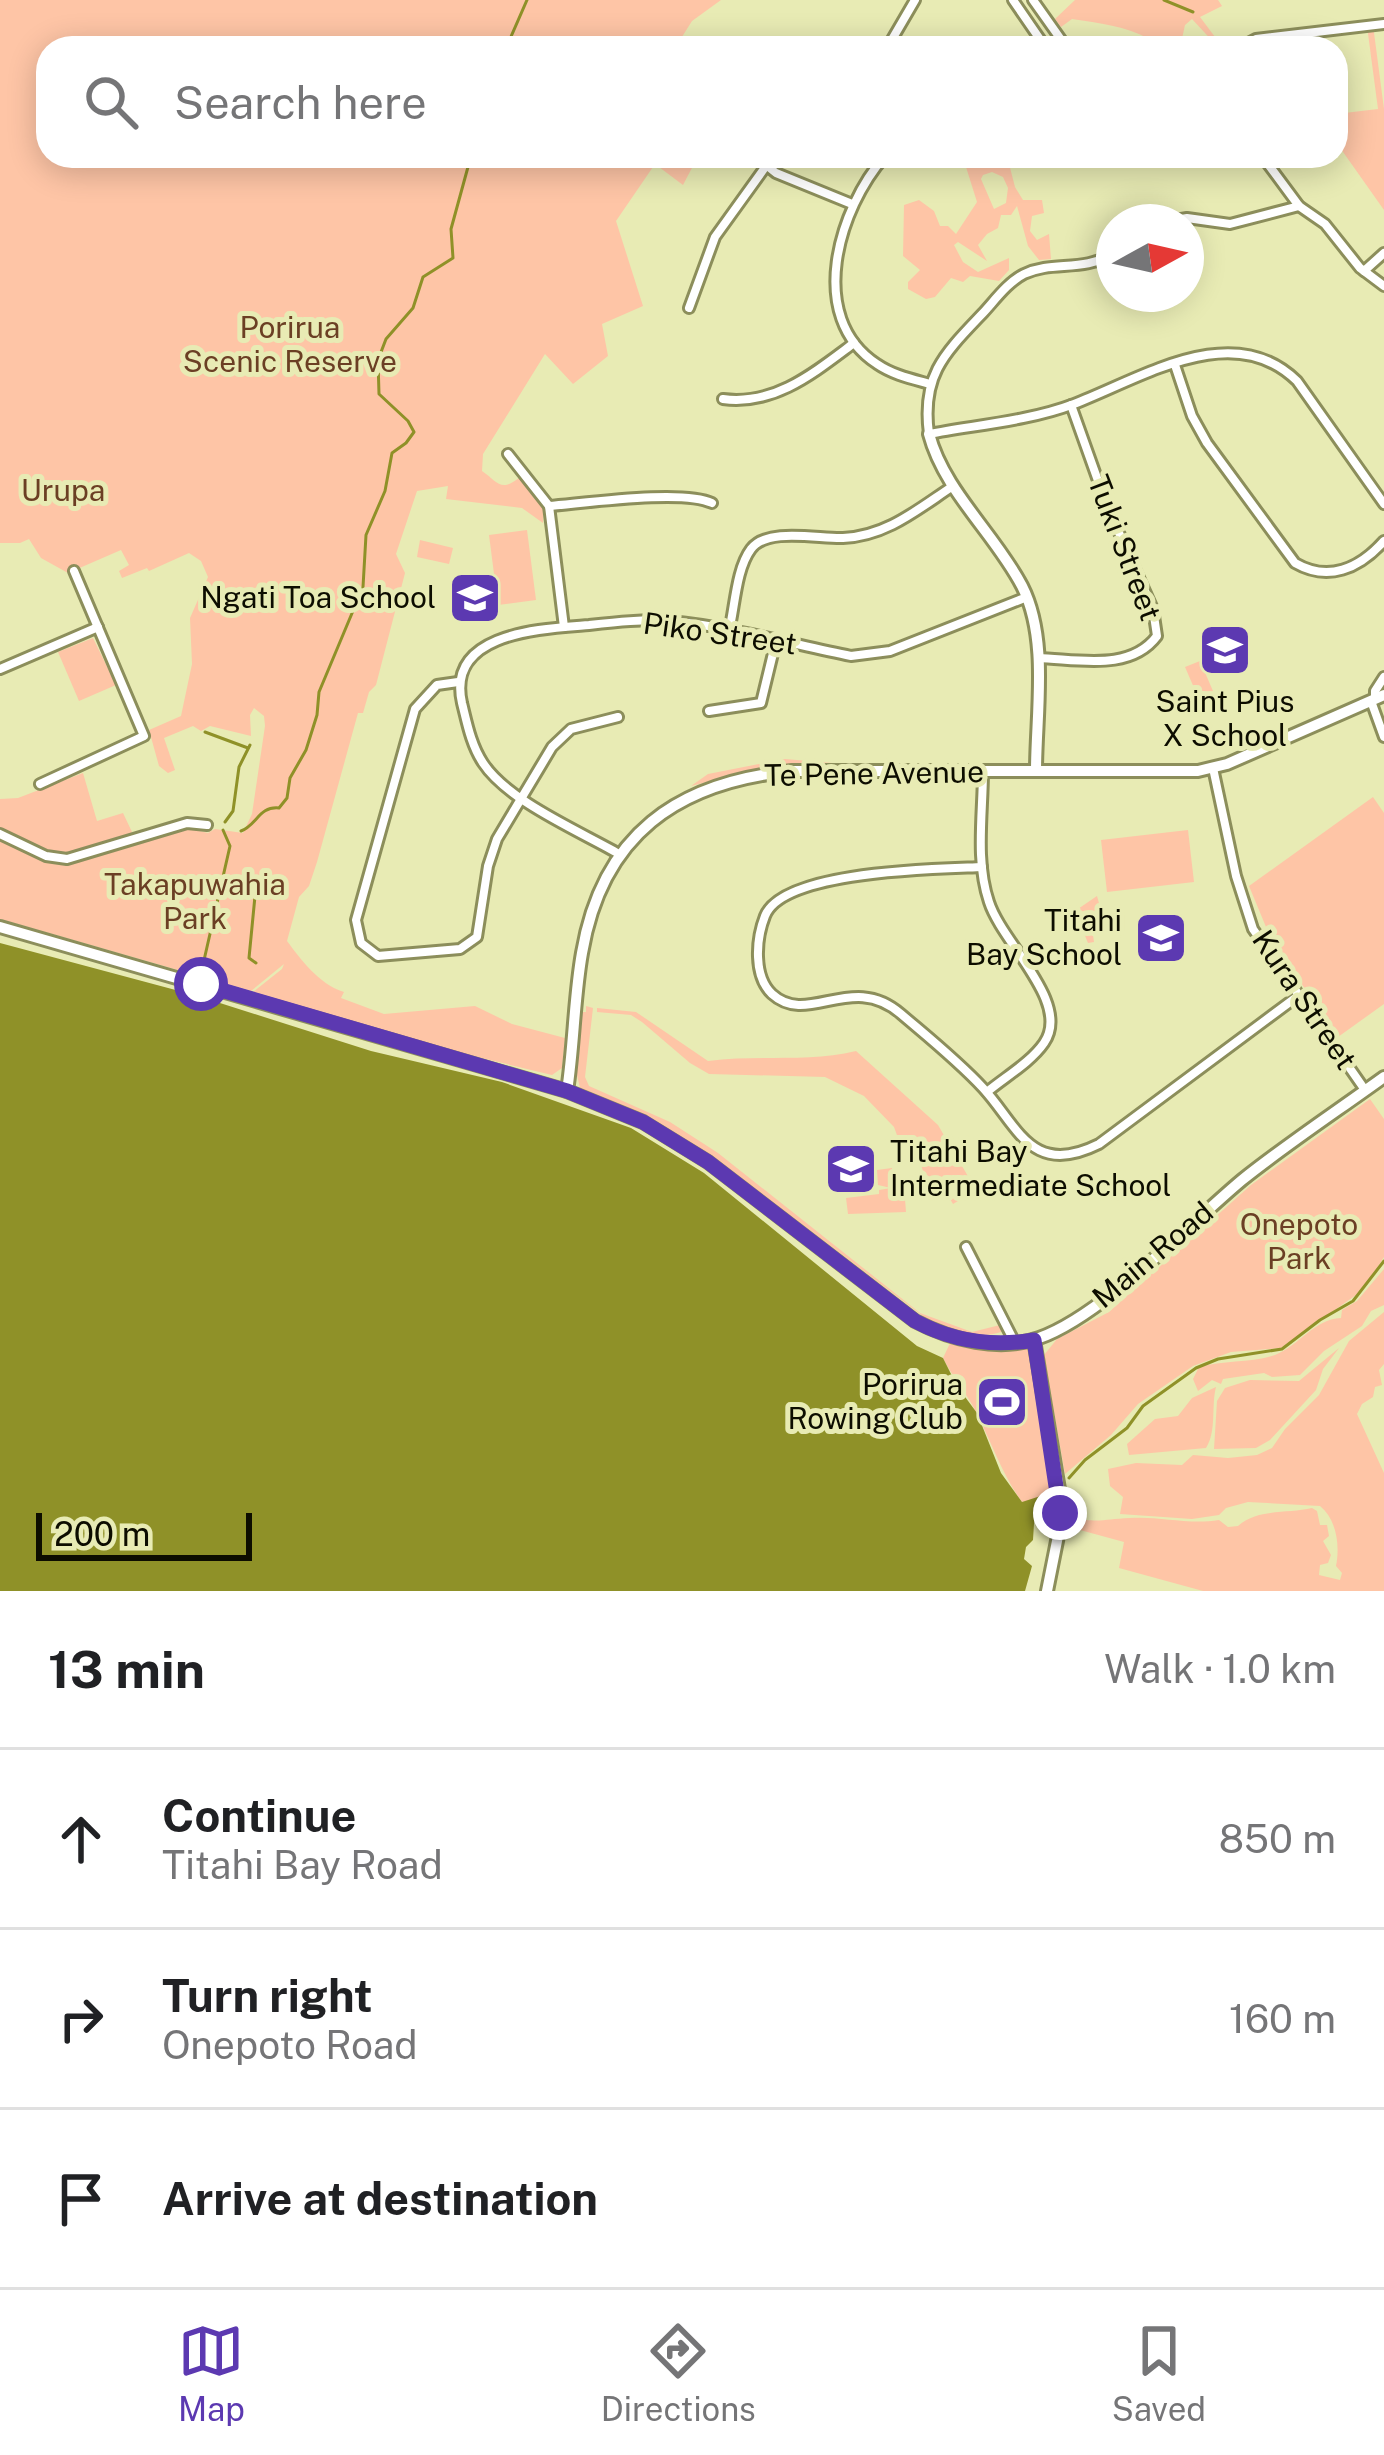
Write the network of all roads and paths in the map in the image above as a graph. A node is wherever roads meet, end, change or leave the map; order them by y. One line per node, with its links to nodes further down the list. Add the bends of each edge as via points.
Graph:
1 (915, 0): 5 (street)
2 (1013, 0): 6 (street)
3 (1033, 0): 7 (street)
4 (1384, 24): 8 (street)
5 (894, 36)
6 (1038, 36)
7 (1058, 36)
8 (1282, 36)
9 (765, 168): 20 (street, via 715,237)
10 (771, 168): 13 (street)
11 (877, 168): 13 (street)
12 (1271, 168): 14 (street)
13 (852, 204): 21 (street, via 837,272 842,320)
14 (1299, 206): 15 (street, via 1230,224); 18 (street)
15 (1204, 220)
16 (1384, 253): 18 (street)
17 (1096, 263): 23 (street, via 1019,277 950,348)
18 (1364, 272): 19 (street)
19 (1384, 286)
20 (689, 308)
21 (855, 343): 23 (street, via 880,367); 24 (street, via 794,387)
22 (1175, 365): 25 (street); 30 (street, via 1231,352 1279,365); 32 (street, via 1207,442 1295,563 1339,573)
23 (930, 384): 26 (street)
24 (723, 399)
25 (1071, 405): 26 (street); 39 (street, Tuki Street, via 1157,637 1146,652 1120,660)
26 (928, 434): 28 (street)
27 (508, 454): 31 (street)
28 (954, 485): 34 (street); 37 (street, via 874,533 754,544)
29 (712, 503): 31 (street, via 686,497)
30 (1384, 504)
31 (549, 506): 36 (street)
32 (1384, 541)
33 (74, 571): 35 (street)
34 (1027, 598): 38 (street, Piko Street, via 890,651 851,656); 39 (street)
35 (98, 627): 40 (street); 50 (street, via 144,736)
36 (564, 627): 37 (street, Piko Street, via 652,620); 42 (street, Piko Street, via 496,640 469,660)
37 (729, 632): 38 (street, Piko Street)
38 (776, 641): 44 (street, via 761,703)
39 (1036, 658): 49 (street)
40 (0, 669)
41 (1384, 677): 43 (street)
42 (458, 682): 51 (street, via 478,755); 51 (street, Piko Street, via 437,685 415,709 356,920 364,947 389,958 472,944 490,856)
43 (1377, 698): 46 (street); 47 (street, Te Pene Avenue)
44 (709, 711)
45 (618, 717): 51 (street, via 562,735)
46 (1384, 737)
47 (1213, 768): 49 (street, Te Pene Avenue); 57 (street, Kura Street, via 1246,911)
48 (983, 771): 49 (street, Te Pene Avenue); 54 (street, Te Pene Avenue, via 748,778 663,810); 55 (street)
49 (1036, 771)
50 (40, 784)
51 (522, 797): 54 (street)
52 (207, 824): 53 (street, via 67,859)
53 (0, 834)
54 (619, 854): 60 (street, Te Pene Avenue, via 585,935)
55 (982, 867): 61 (street, via 999,927 1052,1018 1043,1045); 61 (street, via 861,874 787,896 764,920 758,961 766,987 786,1003 856,995 889,1004)
56 (0, 927): 60 (street, Main Road)
57 (1298, 996): 59 (street, Kura Street); 61 (street, via 1079,1152 1031,1145)
58 (1384, 1078): 59 (street, Main Road)
59 (1366, 1090): 63 (street, Main Road, via 1246,1177 1091,1309)
60 (567, 1091): 64 (street, Main Road, via 643,1122 708,1162 915,1321 952,1337)
61 (987, 1092)
62 (965, 1246): 64 (street)
63 (1034, 1340): 64 (street, Main Road); 65 (street, via 1060,1495)
64 (1015, 1343)
65 (1047, 1591)

